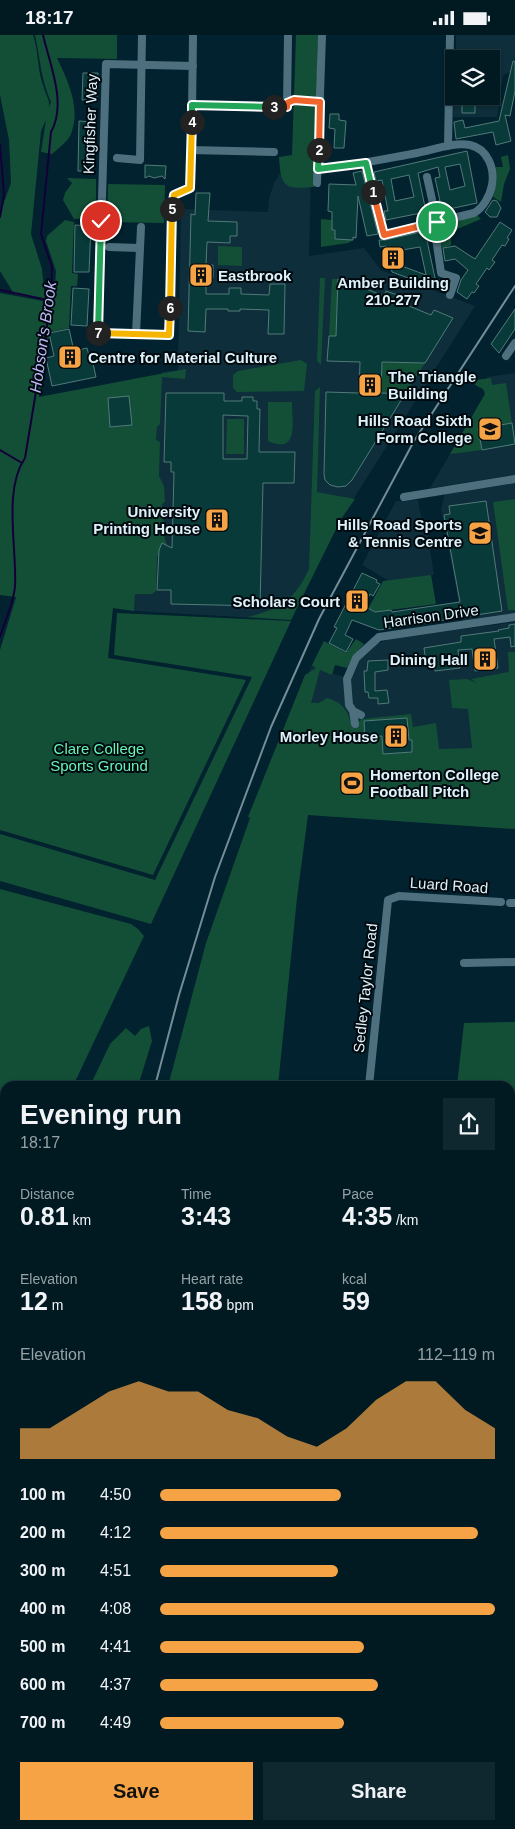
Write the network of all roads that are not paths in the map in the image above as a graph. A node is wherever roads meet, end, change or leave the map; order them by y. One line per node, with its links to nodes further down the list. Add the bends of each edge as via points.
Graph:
1 (142, 35): 6 (street)
2 (193, 35): 7 (street)
3 (288, 35): 9 (street)
4 (322, 35): 8 (street)
5 (450, 35): 11 (street)
6 (142, 65): 7 (street, Kingfisher Way); 14 (street, via 140,159); 24 (street, Kingfisher Way, via 106,64 98,333)
7 (193, 66): 10 (street)
8 (320, 102): 9 (street, via 294,100); 16 (street)
9 (287, 103): 10 (street, via 287,107)
10 (192, 105): 12 (street)
11 (448, 146): 15 (street); 19 (street, via 470,145 486,156 492,168 492,187 480,210)
12 (191, 149): 13 (street); 24 (street, via 190,188 174,195 172,202 169,335)
13 (274, 152)
14 (117, 158)
15 (366, 163): 16 (street); 19 (street, via 384,235)
16 (318, 169): 18 (street)
17 (426, 177): 19 (street)
18 (317, 183)
19 (437, 222): 23 (street, via 435,231 441,273 456,278)
20 (141, 227): 22 (street)
21 (109, 247): 22 (street)
22 (139, 248): 24 (street)
23 (450, 295)
24 (136, 334)
25 (515, 343): 26 (street)
26 (506, 355)
27 (515, 479): 28 (street)
28 (404, 497)
29 (515, 617): 30 (street, Harrison Drive, via 379,637 364,649 352,665 347,679)
30 (353, 711): 31 (street); 32 (street, Harrison Drive)
31 (361, 715)
32 (355, 724)
33 (395, 896): 34 (street, Luard Road); 37 (street, Sedley Taylor Road, via 388,904)
34 (509, 903)
35 (515, 962): 36 (street)
36 (464, 963)
37 (370, 1081)

